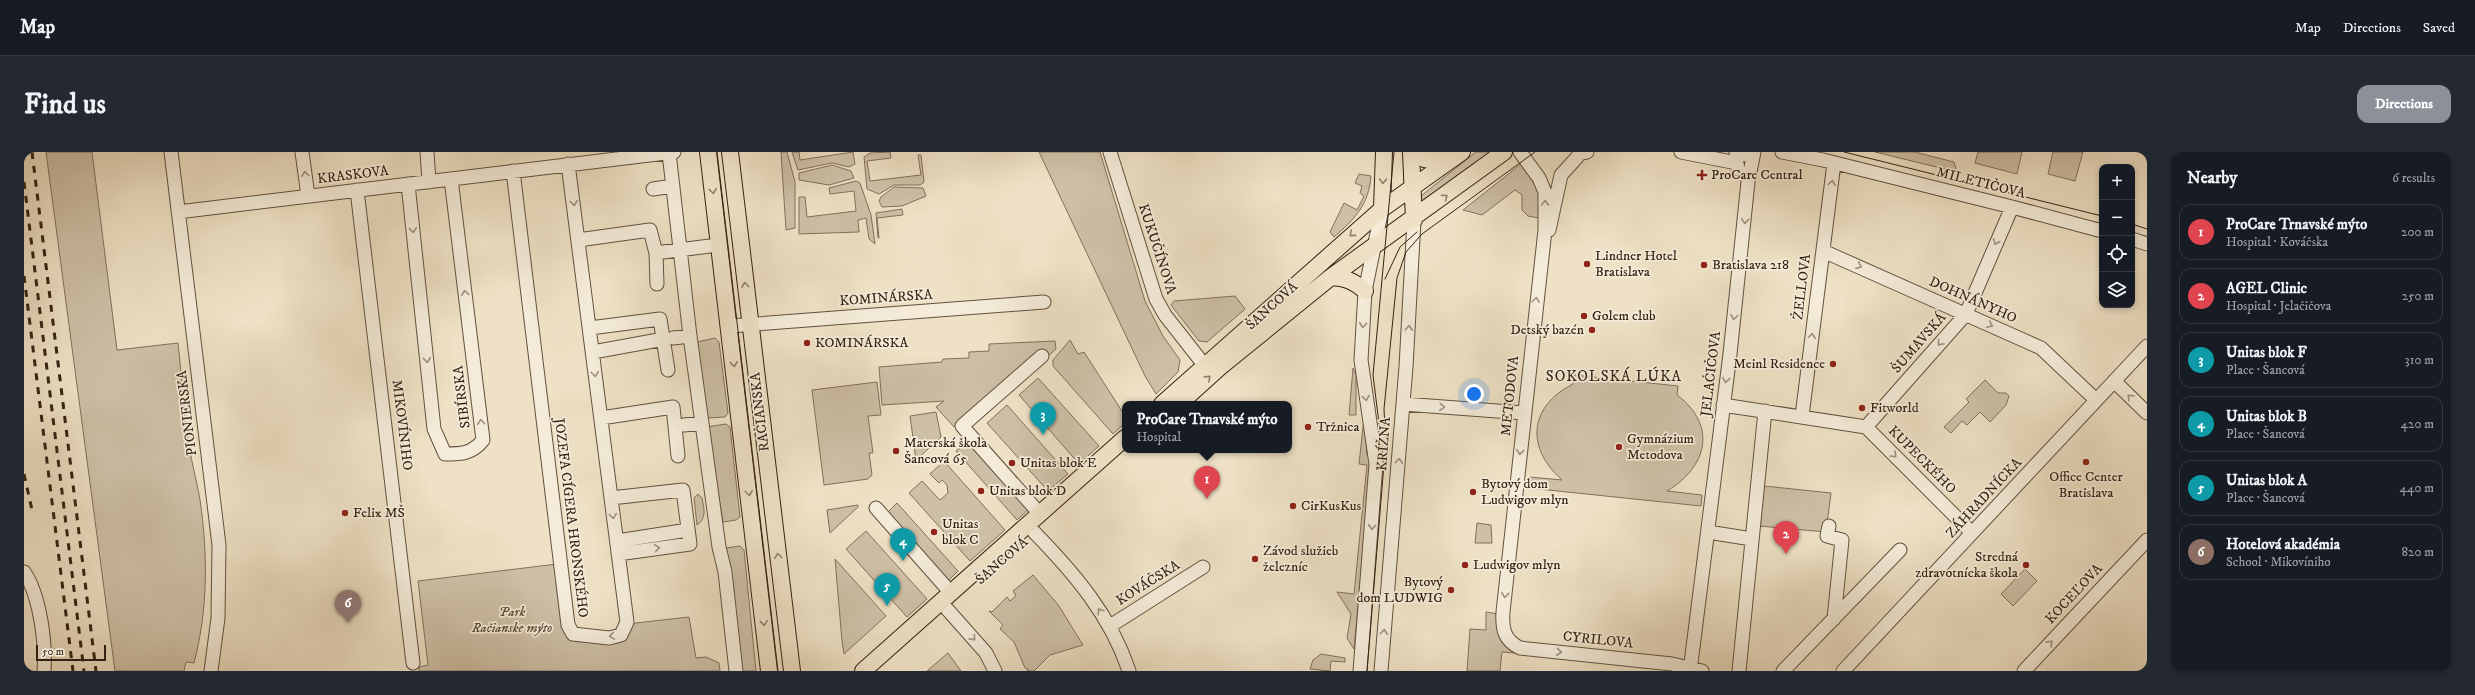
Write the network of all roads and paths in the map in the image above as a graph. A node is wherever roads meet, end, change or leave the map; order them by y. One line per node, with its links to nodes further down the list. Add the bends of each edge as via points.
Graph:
1 (171, 152): 34 (street, PIONIERSKA)
2 (302, 152): 31 (street, one-way to 2)
3 (427, 152): 25 (street)
4 (672, 152): 19 (street, KRASKOVA); 27 (street)
5 (708, 152): 52 (main road, RAČIANSKA, one-way to 52)
6 (730, 152): 51 (main road, RAČIANSKA, one-way to 6)
7 (1110, 152): 59 (street, KUKUČÍNOVA, via 1156,299 1165,315)
8 (1384, 152): 33 (main road, one-way to 33)
9 (1411, 152): 29 (main road)
10 (1415, 152): 17 (main road, via 1430,161)
11 (1504, 152): 35 (main road, ŠANCOVÁ, one-way to 11)
12 (1520, 152): 68 (street, METODOVA, one-way to 12, via 1545,230 1545,192 1539,178)
13 (1587, 152): 36 (street, via 1581,154 1561,174)
14 (1681, 152): 22 (street, via 1736,163)
15 (1736, 152): 18 (street)
16 (1782, 152): 20 (street, MILETIČOVA)
17 (1460, 153): 29 (main road, ŠANCOVÁ)
18 (1754, 154): 66 (street, JELAČIČOVA, one-way to 66)
19 (619, 156): 21 (street, KRASKOVA)
20 (1834, 163): 32 (street, MILETIČOVA); 44 (street, ŽELLOVA, one-way to 20)
21 (568, 164): 23 (street, KRASKOVA); 38 (street, JOZEFA CÍGERA HRONSKÉHO, one-way to 38)
22 (1738, 170)
23 (513, 171): 24 (street, KRASKOVA); 87 (street, JOZEFA CÍGERA HRONSKÉHO, one-way to 23, via 627,622 621,635 609,638 573,634 568,625 558,548)
24 (451, 179): 25 (street, KRASKOVA); 26 (street, SIBÍRSKA, one-way to 24, via 434,429 444,454 461,454 475,450 482,440)
25 (429, 182): 26 (street, KRASKOVA)
26 (408, 184): 30 (street, KRASKOVA)
27 (673, 186): 28 (street); 43 (street)
28 (653, 189)
29 (1413, 189): 33 (main road, ŠANCOVÁ); 35 (main road)
30 (357, 190): 31 (street, KRASKOVA); 96 (street, MIKOVÍNIHO)
31 (308, 196): 34 (street, KRASKOVA)
32 (2012, 206): 37 (street, MILETIČOVA); 50 (street, ŠUMAVSKÁ, one-way to 50)
33 (1382, 209): 42 (street, KRÍŽNA); 59 (main road, ŠANCOVÁ, one-way to 59)
34 (178, 212): 99 (street, PIONIERSKA, via 219,545 218,618)
35 (1414, 220): 42 (main road, ŠANCOVÁ); 65 (street, KRÍŽNA, one-way to 35)
36 (1549, 230)
37 (2099, 230)
38 (578, 240): 47 (street, via 650,230 656,253); 53 (street, JOZEFA CÍGERA HRONSKÉHO)
39 (2135, 241): 40 (street)
40 (2147, 244)
41 (710, 246): 43 (street)
42 (1373, 246): 46 (main road, ŠANCOVÁ); 48 (street, KRÍŽNA)
43 (680, 250): 45 (street); 54 (street)
44 (1823, 251): 50 (street, DOHNÁNYHO, one-way to 50); 70 (street, ŽELLOVA, one-way to 44)
45 (663, 252)
46 (1331, 278): 48 (main road, via 1345,278); 64 (main road, ŠANCOVÁ, one-way to 46, via 1220,367)
47 (657, 284)
48 (1365, 291): 107 (street, KRÍŽNA, one-way to 107, via 1361,360 1376,464)
49 (1044, 302): 51 (street, KOMINÁRSKA)
50 (1966, 314): 62 (street, DOHNÁNYHO, one-way to 62, via 2041,348); 74 (street, ŠUMAVSKÁ, one-way to 74)
51 (750, 324): 52 (street, KOMINÁRSKA); 102 (main road, RAČIANSKA, one-way to 51)
52 (730, 326): 101 (main road, RAČIANSKA, one-way to 101)
53 (590, 328): 55 (street, via 660,319); 57 (street, JOZEFA CÍGERA HRONSKÉHO)
54 (690, 336): 55 (street); 72 (street)
55 (668, 339): 57 (street); 60 (street)
56 (2147, 346): 61 (street, ZÁHRADNÍCKA)
57 (593, 352): 71 (street, JOZEFA CÍGERA HRONSKÉHO, one-way to 71)
58 (1042, 356): 80 (street, via 962,426)
59 (1205, 366): 63 (main road, ŠANCOVÁ)
60 (668, 370)
61 (2114, 381): 62 (street, ZÁHRADNÍCKA); 69 (street, one-way to 61)
62 (2096, 400): 84 (street, ZÁHRADNÍCKA)
63 (1165, 401)
64 (1182, 401)
65 (1403, 404): 68 (street, one-way to 68); 108 (street, KRÍŽNA, one-way to 65)
66 (1723, 405): 67 (street, KUPECKÉHO); 83 (street, JELAČIČOVA)
67 (1765, 411): 70 (street, KUPECKÉHO); 85 (street)
68 (1524, 413): 95 (street, METODOVA, one-way to 95)
69 (2147, 413)
70 (1802, 416): 74 (street, KUPECKÉHO)
71 (601, 418): 77 (street, via 673,406); 78 (street, JOZEFA CÍGERA HRONSKÉHO)
72 (702, 423): 73 (street); 100 (street, via 719,547 725,572)
73 (684, 425)
74 (1866, 427): 84 (street, KUPECKÉHO, one-way to 84)
75 (1122, 441): 80 (main road, ŠANCOVÁ)
76 (1124, 453): 82 (main road, ŠANCOVÁ)
77 (678, 456)
78 (611, 498): 87 (street, JOZEFA CÍGERA HRONSKÉHO, one-way to 87); 87 (street, via 682,490 688,530)
79 (876, 508): 91 (street)
80 (1040, 514): 91 (main road, ŠANCOVÁ)
81 (1829, 526): 93 (street, via 1828,536 1842,540)
82 (1034, 532): 92 (main road, ŠANCOVÁ); 94 (street, one-way to 82, via 1084,587)
83 (1708, 532): 85 (street); 97 (street, JELAČIČOVA)
84 (1972, 533): 111 (street, ZÁHRADNÍCKA)
85 (1752, 539): 109 (street)
86 (2147, 540): 112 (street, KOCEĽOVA, one-way to 86)
87 (617, 548)
88 (1900, 550): 93 (street)
89 (1203, 567): 94 (street, KOVÁČSKA)
90 (24, 572): 98 (street, via 31,582 36,599 45,657)
91 (951, 593): 103 (main road, ŠANCOVÁ)
92 (947, 609): 104 (main road, ŠANCOVÁ); 105 (street, one-way to 105, via 986,653)
93 (1834, 619): 110 (street)
94 (1110, 626): 106 (street)
95 (1502, 626): 97 (street, CYRILOVA, one-way to 97, via 1506,637 1520,648 1672,664)
96 (413, 663)
97 (1694, 670)
98 (44, 671)
99 (211, 671)
100 (736, 671)
101 (769, 671)
102 (792, 671)
103 (864, 671)
104 (876, 671)
105 (995, 671)
106 (1129, 671)
107 (1360, 671)
108 (1381, 671)
109 (1739, 671)
110 (1783, 671)
111 (1843, 671)
112 (2024, 671)

